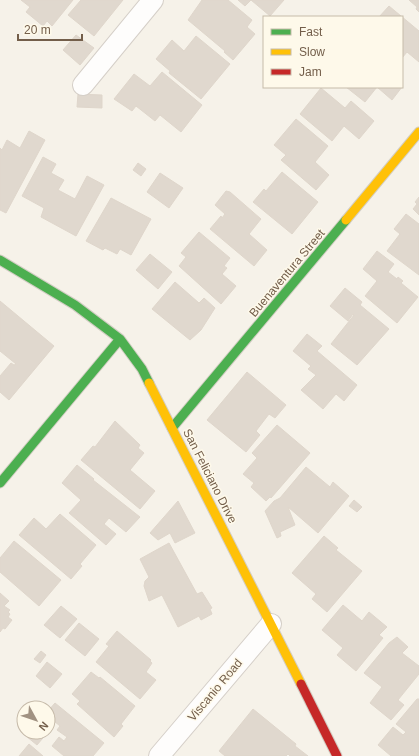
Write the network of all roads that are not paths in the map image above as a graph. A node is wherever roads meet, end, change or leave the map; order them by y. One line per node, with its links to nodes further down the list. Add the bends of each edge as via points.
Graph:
1 (152, 0): 2 (street)
2 (83, 86)
3 (419, 132): 6 (street, Buenaventura Street)
4 (0, 260): 5 (street, San Feliciano Drive, via 75,305)
5 (120, 339): 6 (street, San Feliciano Drive, via 142,369); 7 (street)
6 (172, 428): 8 (street, San Feliciano Drive)
7 (0, 483)
8 (271, 624): 9 (street, Viscanio Road); 10 (street, San Feliciano Drive)
9 (159, 756)
10 (337, 756)

